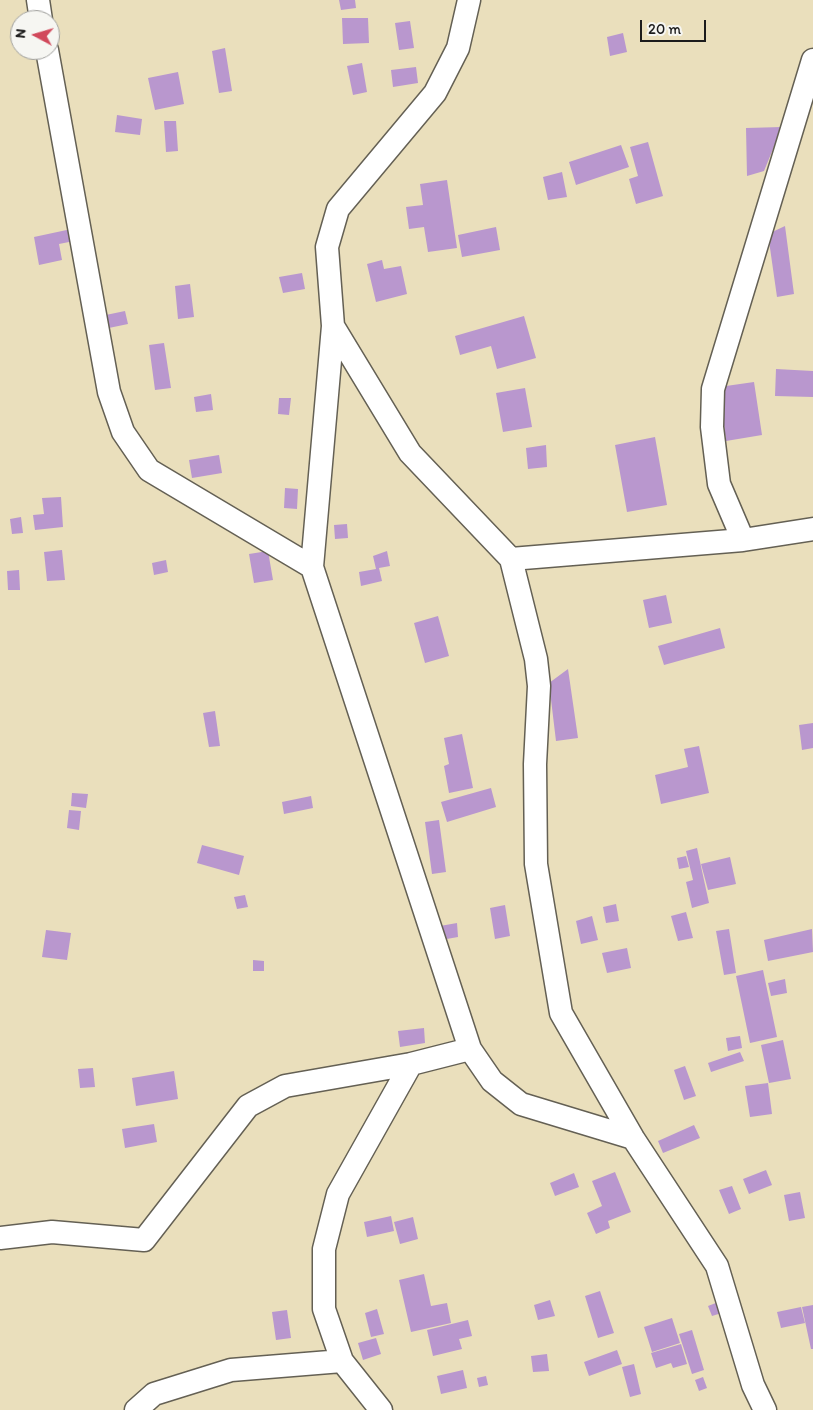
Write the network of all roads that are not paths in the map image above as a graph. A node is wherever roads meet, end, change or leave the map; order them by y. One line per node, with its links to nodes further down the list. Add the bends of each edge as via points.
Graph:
1 (469, 0): 4 (street, via 458,48 435,93 338,208 327,247)
2 (49, 60): 8 (street, via 109,392 123,432 149,470)
3 (813, 60): 6 (street, via 713,389 712,427 719,484)
4 (334, 326): 7 (street, via 410,453); 8 (street)
5 (813, 529): 6 (street)
6 (743, 540): 7 (street)
7 (511, 559): 11 (street, via 536,659 539,686 535,764 536,864 561,1013)
8 (312, 568): 9 (street)
9 (470, 1049): 10 (street); 11 (street, via 492,1081 521,1104)
10 (411, 1064): 12 (street, via 285,1086 248,1106 144,1240 52,1232); 13 (street, via 338,1194 324,1249 324,1309)
11 (633, 1138): 16 (street, via 717,1266 753,1385)
12 (0, 1238)
13 (342, 1361): 14 (street, via 232,1370 154,1394); 15 (street)
14 (136, 1410)
15 (381, 1410)
16 (765, 1410)

